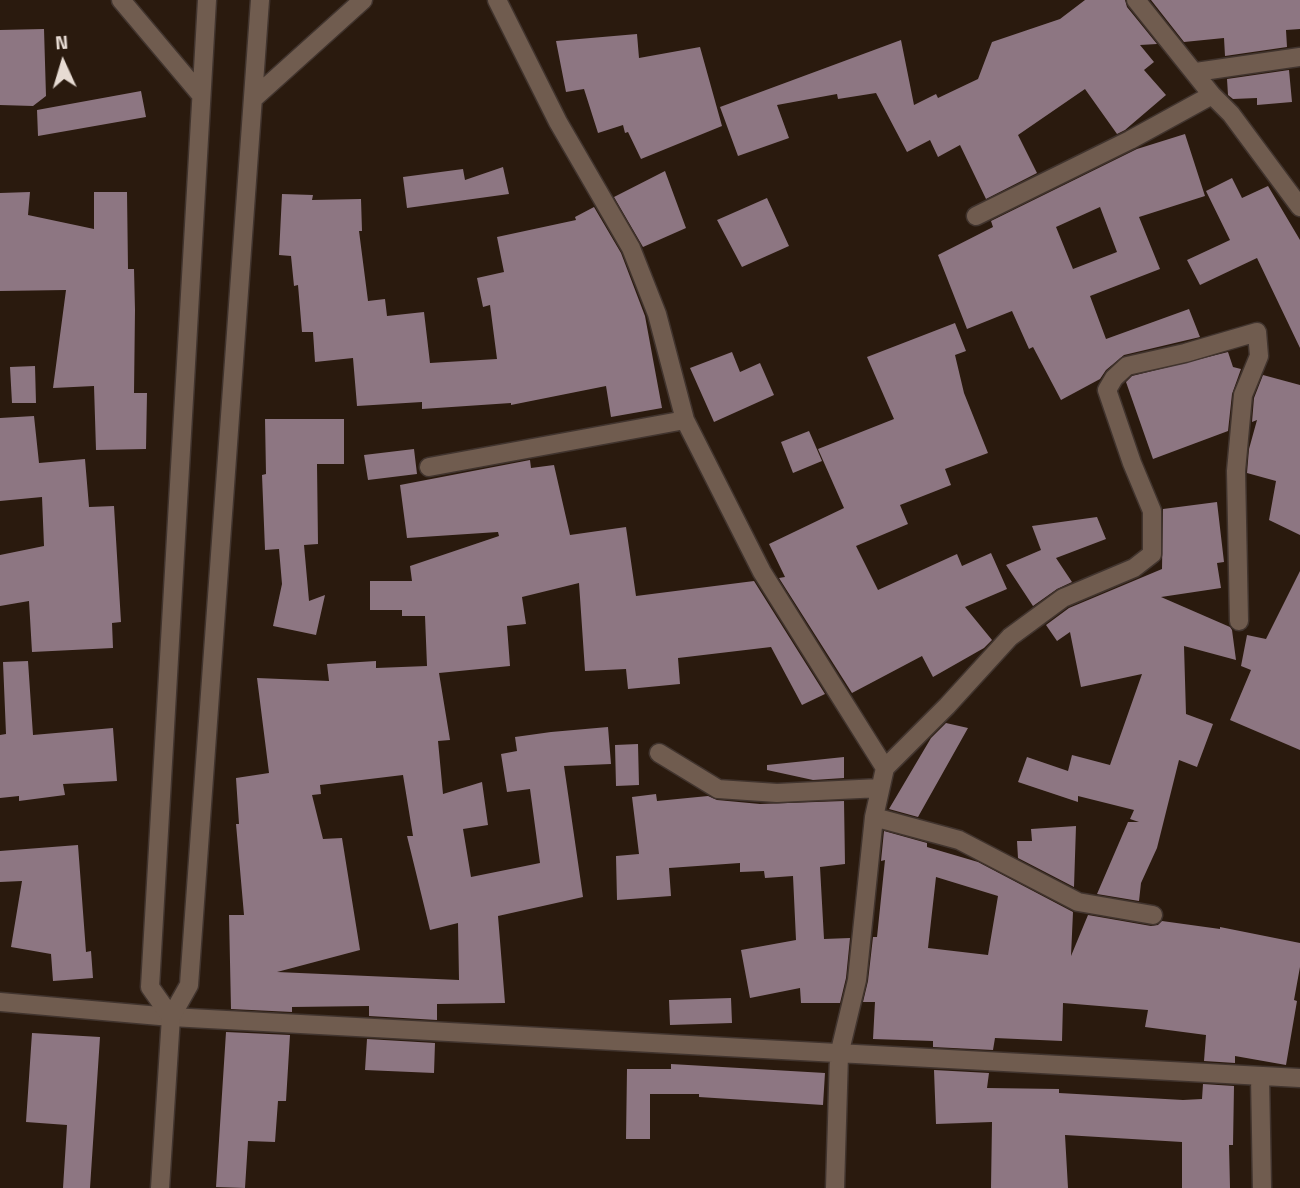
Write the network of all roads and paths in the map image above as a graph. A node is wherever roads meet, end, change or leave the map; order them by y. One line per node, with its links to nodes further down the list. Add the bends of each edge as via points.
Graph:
1 (121, 0): 9 (street)
2 (207, 0): 9 (street)
3 (260, 0): 11 (street)
4 (363, 0): 11 (street)
5 (497, 0): 14 (street, via 558,122 631,248 657,314)
6 (1136, 0): 8 (street)
7 (1300, 57): 8 (street)
8 (1196, 72): 10 (street)
9 (201, 95): 23 (street, via 150,987)
10 (1212, 95): 12 (street); 13 (street)
11 (253, 99): 23 (street, via 189,985)
12 (1300, 207)
13 (976, 216)
14 (685, 420): 15 (street); 18 (street, via 762,572)
15 (429, 467)
16 (1240, 621): 18 (street, via 1236,471 1243,395 1259,356 1257,332 1128,366 1114,378 1107,390 1152,511 1152,554 1133,568 1063,598 1010,637)
17 (659, 753): 19 (street, via 718,789 777,793)
18 (885, 768): 19 (street)
19 (880, 788): 20 (street)
20 (874, 817): 21 (street, via 959,840 1077,902); 24 (street, via 857,979)
21 (1153, 915)
22 (0, 1002): 23 (street)
23 (171, 1017): 24 (street); 27 (street)
24 (839, 1055): 25 (street); 28 (street)
25 (1260, 1076): 26 (street); 29 (street)
26 (1300, 1078)
27 (160, 1188)
28 (835, 1188)
29 (1262, 1188)

